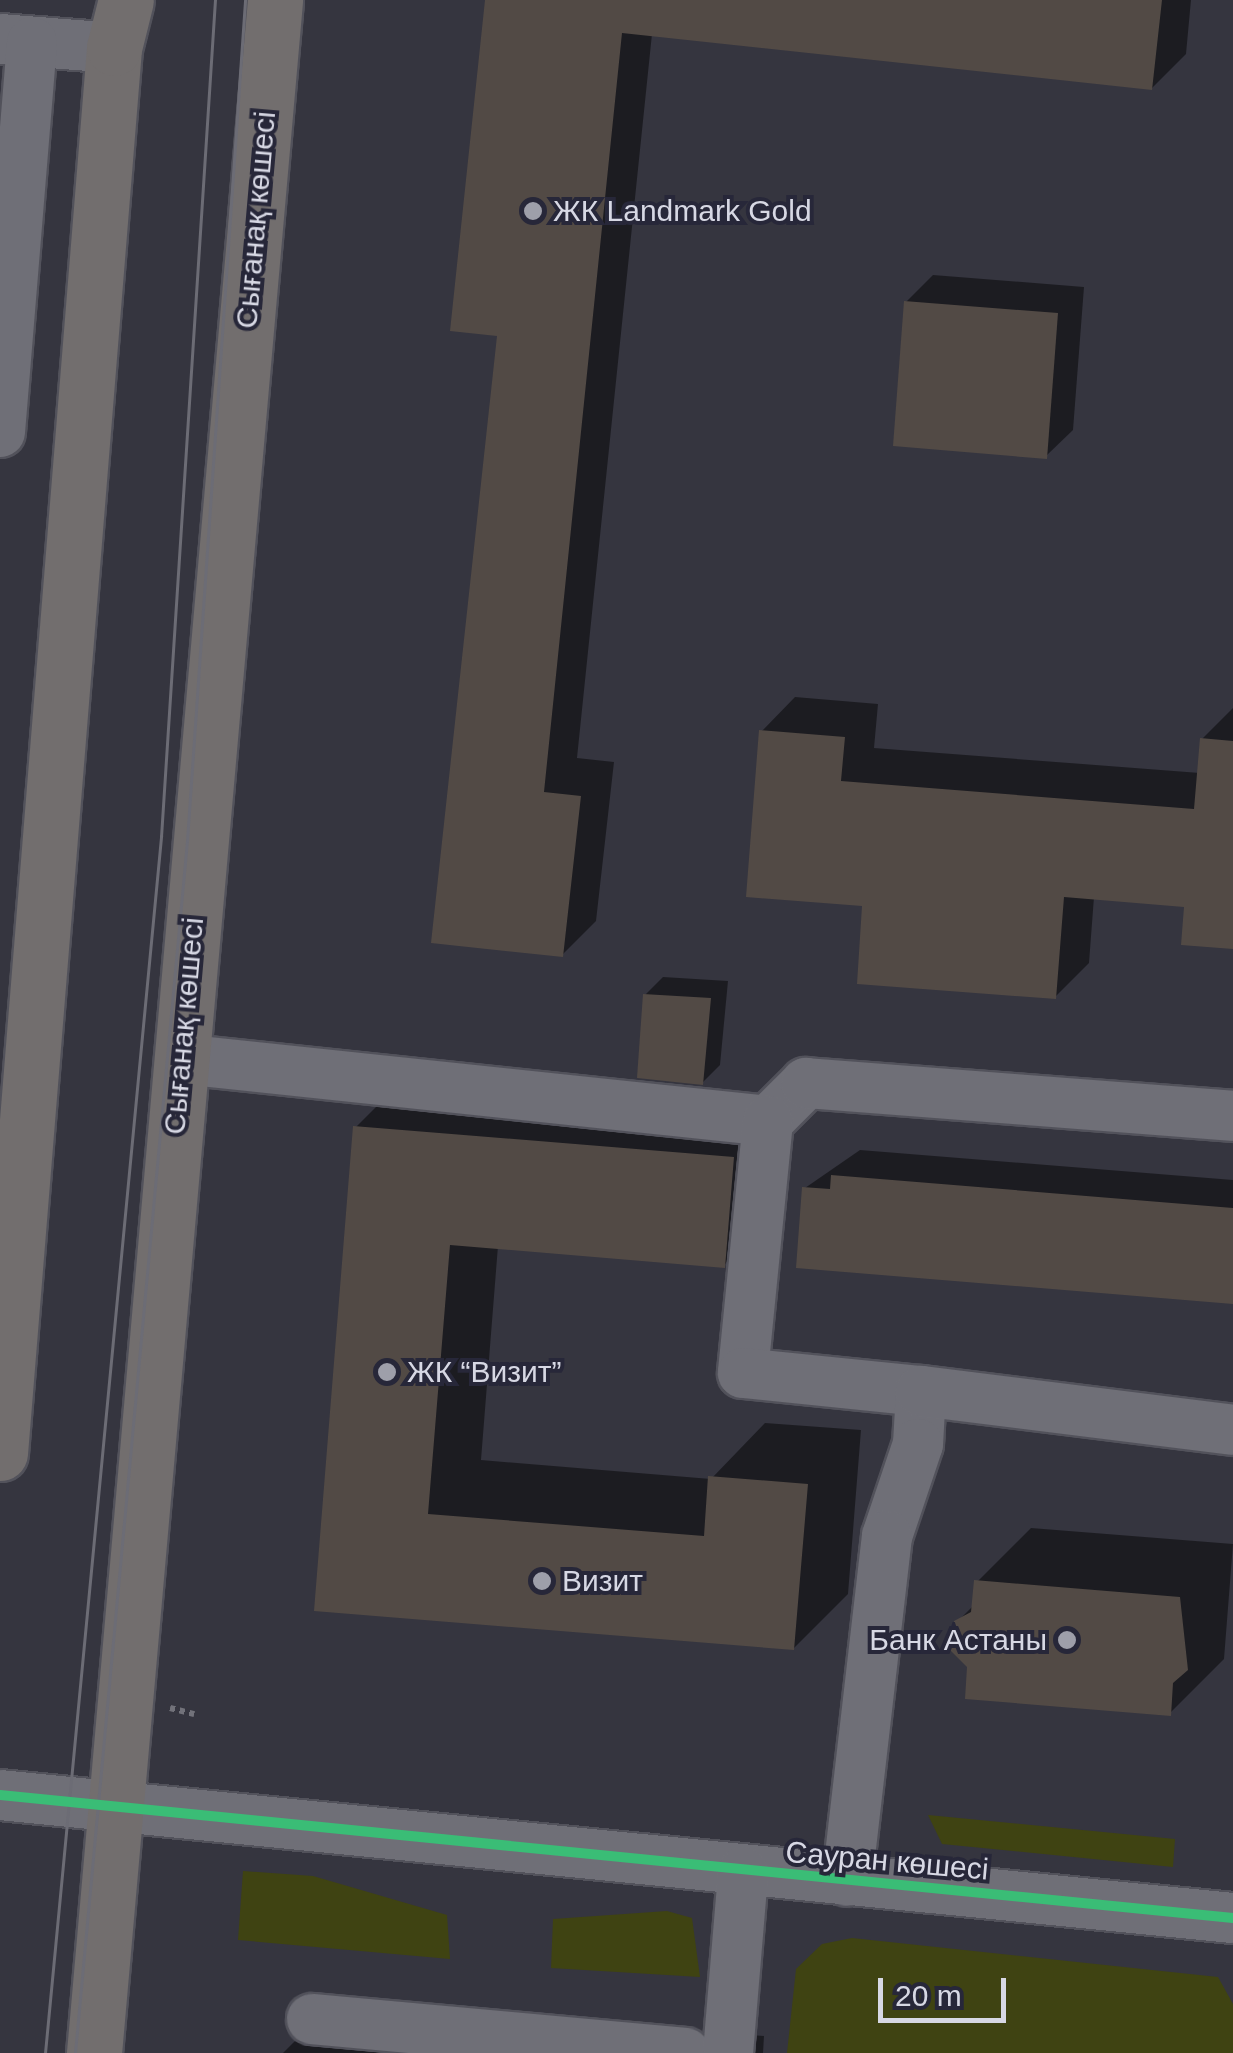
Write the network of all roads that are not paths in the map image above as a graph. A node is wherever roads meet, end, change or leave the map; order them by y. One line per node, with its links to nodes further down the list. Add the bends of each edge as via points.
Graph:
1 (275, 0): 5 (main road, Сығанақ көшесі)
2 (120, 24): 3 (street); 8 (main road)
3 (16, 40): 4 (street)
4 (0, 432)
5 (181, 1059): 7 (street); 13 (main road, Сығанақ көшесі)
6 (1233, 1116): 7 (street, via 806,1083)
7 (768, 1121): 9 (street, via 744,1373)
8 (13, 1191): 11 (main road)
9 (921, 1391): 10 (street); 15 (street, via 918,1444 887,1536)
10 (1233, 1430)
11 (0, 1453)
12 (0, 1795): 13 (street, Сауран көшесі)
13 (114, 1812): 14 (street, Сауран көшесі); 18 (main road, Сығанақ көшесі)
14 (743, 1873): 15 (street, Сауран көшесі); 20 (street)
15 (847, 1882): 16 (street, Сауран көшесі)
16 (1232, 1908)
17 (312, 2018): 19 (street)
18 (94, 2053)
19 (685, 2053)
20 (728, 2053)

